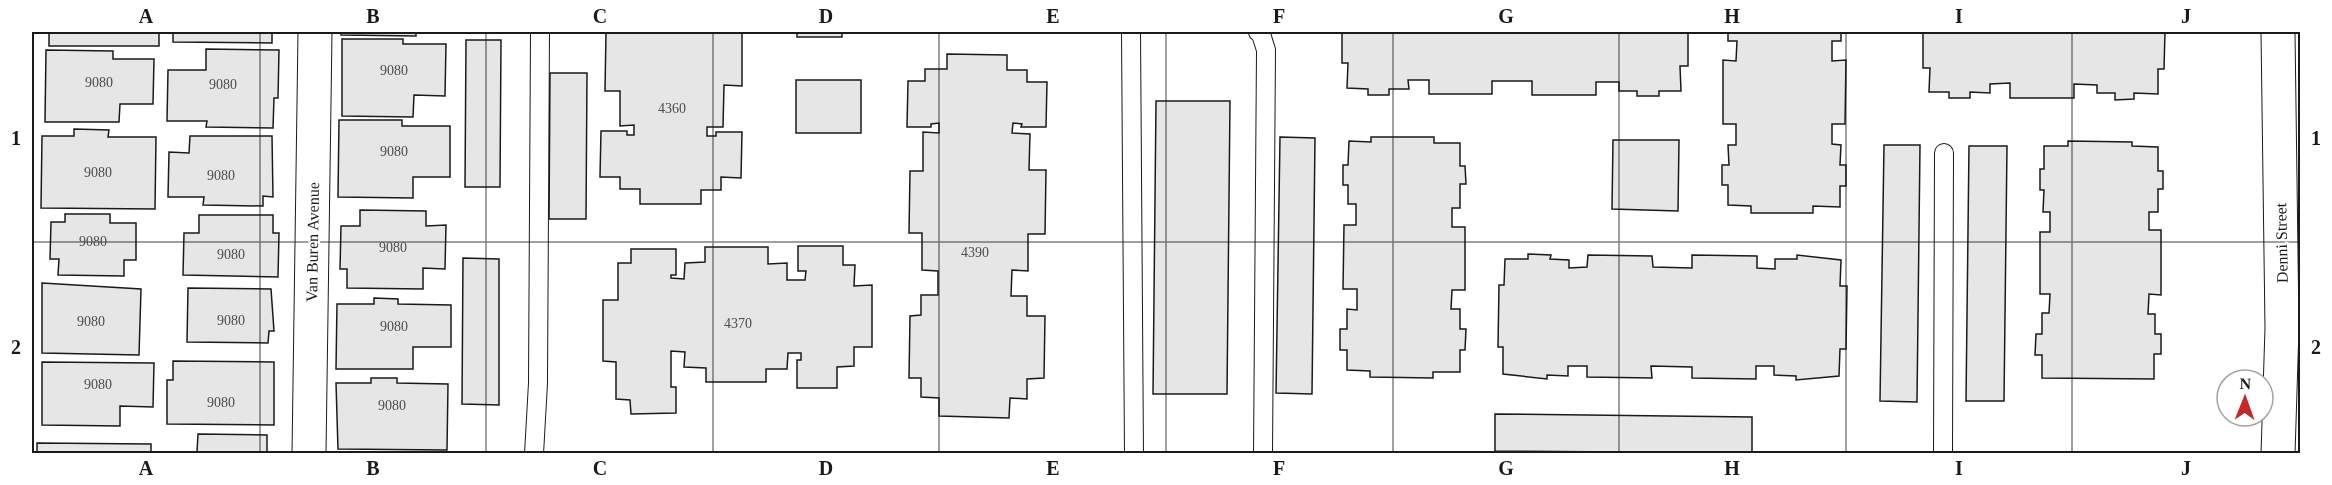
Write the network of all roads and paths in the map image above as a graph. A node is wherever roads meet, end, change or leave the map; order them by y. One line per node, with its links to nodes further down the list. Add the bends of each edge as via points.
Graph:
1 (315, 32): 8 (main road, Van Buren Avenue)
2 (540, 32): 9 (lane, via 538,383)
3 (1131, 32): 10 (lane)
4 (1258, 32): 11 (lane, via 1266,50)
5 (2278, 32): 7 (main road, Denni Street)
6 (1944, 153): 12 (lane)
7 (2291, 328): 13 (main road, Denni Street)
8 (309, 453)
9 (534, 453)
10 (1134, 453)
11 (1263, 453)
12 (1943, 453)
13 (2278, 453)

